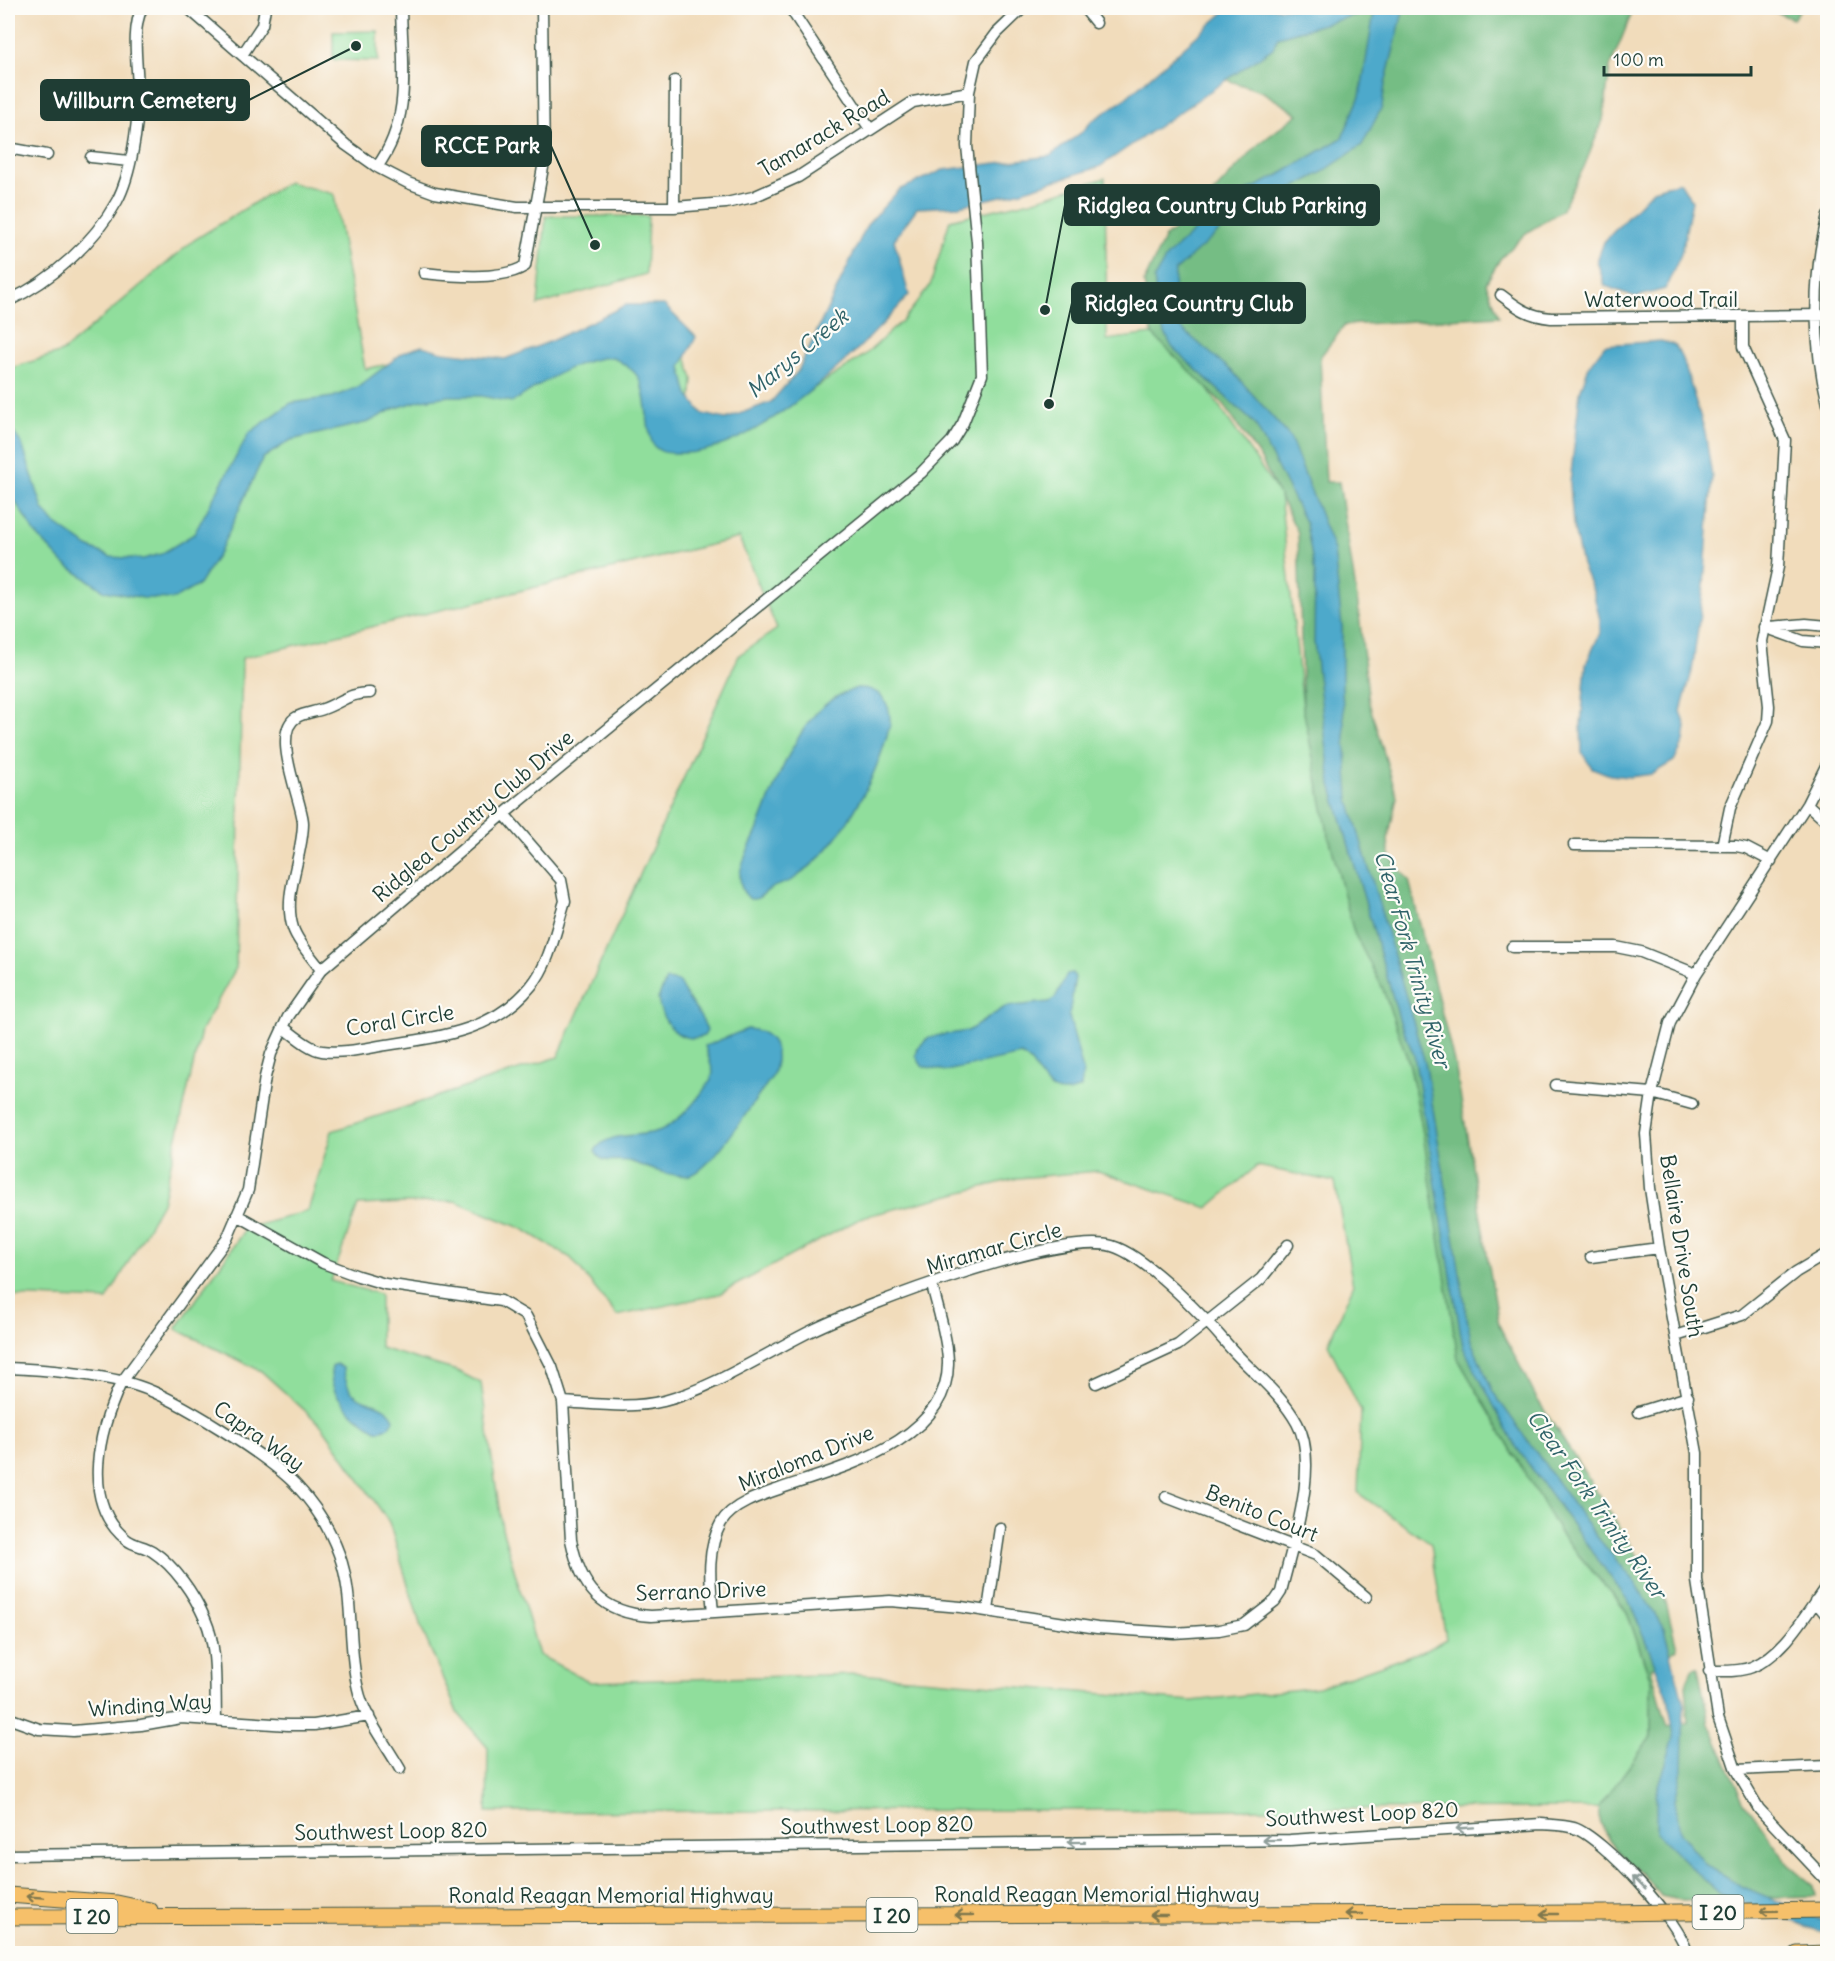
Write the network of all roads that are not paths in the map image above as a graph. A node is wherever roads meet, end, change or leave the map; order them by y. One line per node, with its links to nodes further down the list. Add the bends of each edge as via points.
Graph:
1 (142, 8): 17 (street, via 137,119)
2 (188, 8): 10 (street, Tamarack Road)
3 (265, 8): 10 (street, via 262,25)
4 (401, 8): 18 (street, via 400,123 390,148)
5 (542, 8): 19 (street, via 544,162)
6 (790, 8): 13 (street)
7 (1023, 8): 12 (street, Ridglea Country Club Drive, via 976,61)
8 (1084, 8): 9 (street)
9 (1096, 23)
10 (242, 55): 18 (street, Tamarack Road)
11 (675, 81): 20 (street)
12 (969, 92): 13 (street, Tamarack Road, via 914,102); 35 (street, Ridglea Country Club Drive, via 968,146 977,242 982,375 963,423 942,453)
13 (870, 129): 20 (street, Tamarack Road, via 778,188 726,203)
14 (8, 148): 15 (street)
15 (47, 155)
16 (91, 157): 17 (street)
17 (129, 161): 24 (street, via 118,199 106,218 75,253 27,292)
18 (376, 167): 19 (street, Tamarack Road, via 435,193)
19 (537, 207): 20 (street, Tamarack Road); 22 (street, via 525,266 516,272 470,276)
20 (674, 207)
21 (1827, 216): 25 (street, via 1822,245)
22 (424, 273)
23 (1501, 295): 26 (street, Waterwood Trail, via 1533,316)
24 (8, 301)
25 (1822, 315): 26 (street, Waterwood Trail); 27 (street)
26 (1743, 318): 30 (street, via 1743,347 1785,440 1778,567)
27 (1826, 388): 28 (street)
28 (1827, 404)
29 (1827, 626): 30 (street)
30 (1764, 627): 31 (street, via 1803,641); 38 (street, via 1768,721 1730,808)
31 (1827, 643)
32 (370, 693): 41 (street, via 356,692 325,709 295,718 289,725 286,745 303,821 292,888 293,928)
33 (1827, 762): 34 (street, Bellaire Drive South)
34 (1807, 804): 36 (street); 39 (street, Bellaire Drive South)
35 (504, 814): 41 (street, Ridglea Country Club Drive); 43 (street, Coral Circle, via 561,880 566,892 542,968 518,1000 488,1022 460,1032 367,1048 322,1051)
36 (1827, 823)
37 (1574, 845): 38 (street)
38 (1722, 846): 39 (street, via 1746,848)
39 (1771, 861): 42 (street, Bellaire Drive South)
40 (1512, 947): 42 (street, via 1616,947 1641,952)
41 (321, 970): 43 (street, Ridglea Country Club Drive)
42 (1696, 974): 45 (street, Bellaire Drive South, via 1670,1023)
43 (283, 1027): 47 (street, Ridglea Country Club Drive, via 265,1077 248,1190)
44 (1556, 1085): 45 (street)
45 (1652, 1093): 46 (street); 49 (street, Bellaire Drive South, via 1646,1134)
46 (1692, 1104)
47 (237, 1215): 56 (street, Ridglea Country Club Drive, via 227,1239); 59 (street, Serrano Drive, via 323,1263 358,1276 511,1305 532,1324)
48 (1288, 1245): 53 (street, via 1261,1279)
49 (1659, 1248): 51 (street); 54 (street, Bellaire Drive South)
50 (1827, 1253): 54 (street, via 1742,1315)
51 (1591, 1257)
52 (932, 1285): 53 (street, Miramar Circle, via 1043,1250 1099,1244 1134,1256); 59 (street, Miramar Circle, via 814,1330 667,1400 630,1406); 68 (street, Miraloma Drive, via 948,1361 942,1395 933,1411 919,1427 881,1450 769,1492 735,1509 722,1521 711,1551)
53 (1210, 1322): 57 (street, via 1178,1345); 63 (street, Miramar Circle, via 1298,1424 1305,1457 1303,1498)
54 (1676, 1336): 58 (street, Bellaire Drive South)
55 (8, 1368): 56 (street, Capra Way)
56 (121, 1383): 71 (street, Capra Way, via 138,1386 184,1408 280,1471 304,1495 329,1530 340,1556 348,1592 356,1682); 73 (street, Ridglea Country Club Drive, via 99,1448 104,1504 126,1539 150,1550 181,1579 206,1621 212,1647)
57 (1095, 1383)
58 (1688, 1397): 60 (street); 70 (street, Bellaire Drive South, via 1698,1460 1697,1581)
59 (563, 1402): 68 (street, Serrano Drive, via 571,1540 588,1587 615,1610 628,1614)
60 (1639, 1412)
61 (1166, 1497): 63 (street, Benito Court)
62 (1000, 1528): 67 (street)
63 (1292, 1545): 65 (street, Benito Court, via 1316,1555); 67 (street, Serrano Drive, via 1281,1592 1275,1601 1244,1624 1219,1630 1146,1633)
64 (1827, 1584): 66 (street)
65 (1366, 1596)
66 (1815, 1601): 69 (street); 70 (street, via 1778,1651 1766,1660 1750,1668)
67 (988, 1611): 68 (street, Serrano Drive, via 890,1601)
68 (713, 1612)
69 (1827, 1617)
70 (1709, 1671): 76 (street, Bellaire Drive South, via 1718,1717)
71 (369, 1716): 73 (street, Winding Way, via 314,1725); 75 (street, Capra Way)
72 (8, 1718): 73 (street, Winding Way, via 39,1729 73,1731 182,1718)
73 (216, 1719)
74 (1827, 1766): 76 (street)
75 (400, 1769)
76 (1736, 1770): 78 (street, Bellaire Drive South, via 1759,1809)
77 (8, 1855): 83 (street, Southwest Loop 820, one-way to 77, via 1686,1944 1656,1901 1603,1848 1575,1828 1541,1824 1290,1840)
78 (1827, 1882)
79 (8, 1895): 81 (highway, one-way to 79, via 117,1903)
80 (1827, 1910): 81 (highway, Ronald Reagan Memorial Highway / I 20, one-way to 81, bridge)
81 (176, 1916): 82 (highway, Ronald Reagan Memorial Highway / I 20)
82 (8, 1917)
83 (1687, 1953)
84 (1797, 1953): 85 (highway)
85 (1827, 1953)

